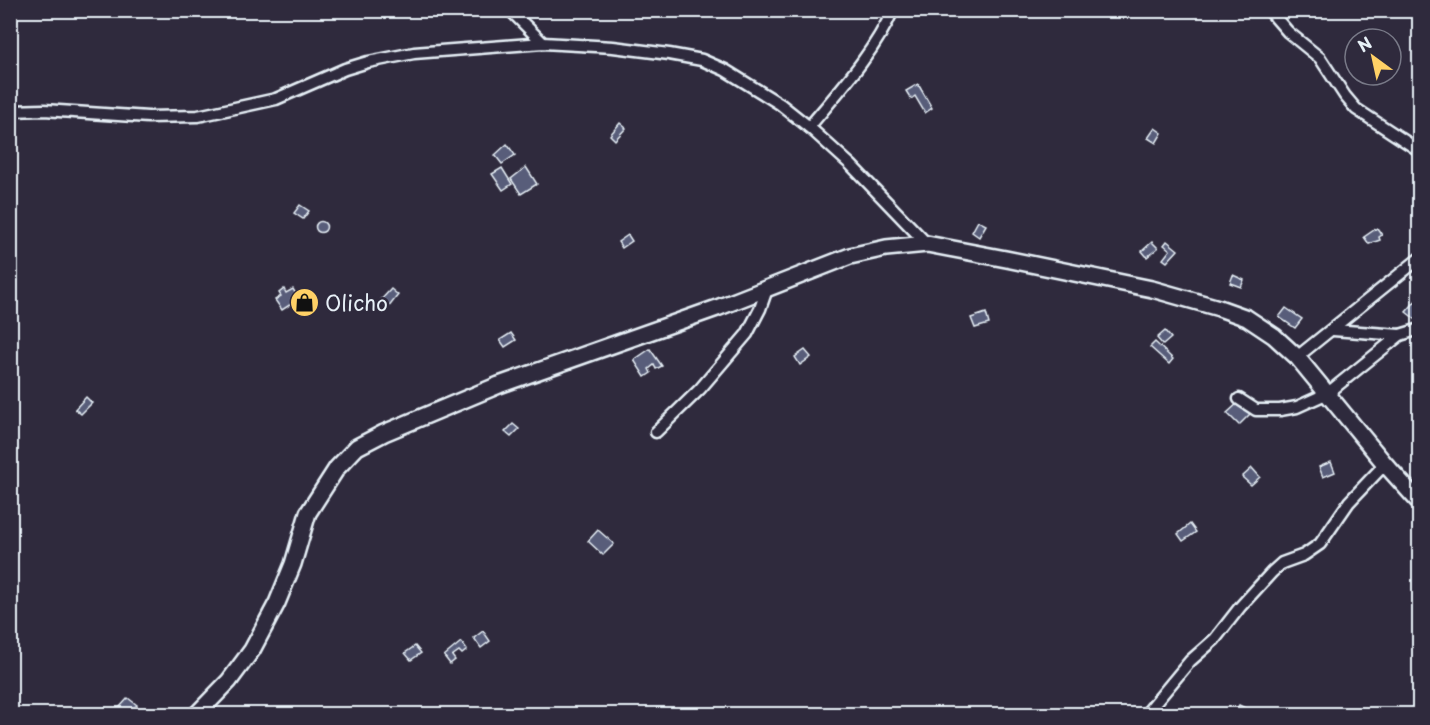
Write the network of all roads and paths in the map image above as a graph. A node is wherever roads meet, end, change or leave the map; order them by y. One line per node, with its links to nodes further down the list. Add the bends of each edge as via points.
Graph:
1 (510, 10): 4 (street)
2 (893, 10): 7 (street, via 867,55)
3 (1269, 10): 8 (street, via 1288,33 1320,58 1356,109)
4 (543, 43): 6 (street, via 414,53 368,62 276,99 198,116); 7 (street, via 613,47 702,60 750,84)
5 (10, 103): 6 (street)
6 (15, 110)
7 (809, 127): 9 (street)
8 (1419, 151)
9 (927, 244): 11 (street, via 850,256); 15 (street, via 1152,289 1219,308 1247,318)
10 (1419, 258): 13 (street)
11 (767, 289): 18 (street, via 747,334); 21 (street, via 500,386 357,447 337,468 309,513 277,603 252,650)
12 (1419, 329): 14 (street)
13 (1333, 330): 14 (street); 15 (street)
14 (1401, 335): 16 (street)
15 (1297, 357): 16 (street)
16 (1328, 393): 17 (street, via 1280,410 1256,410); 19 (street)
17 (1239, 399)
18 (656, 432)
19 (1385, 464): 20 (street); 22 (street, via 1349,502 1320,544 1272,572)
20 (1419, 502)
21 (197, 714)
22 (1146, 714)

